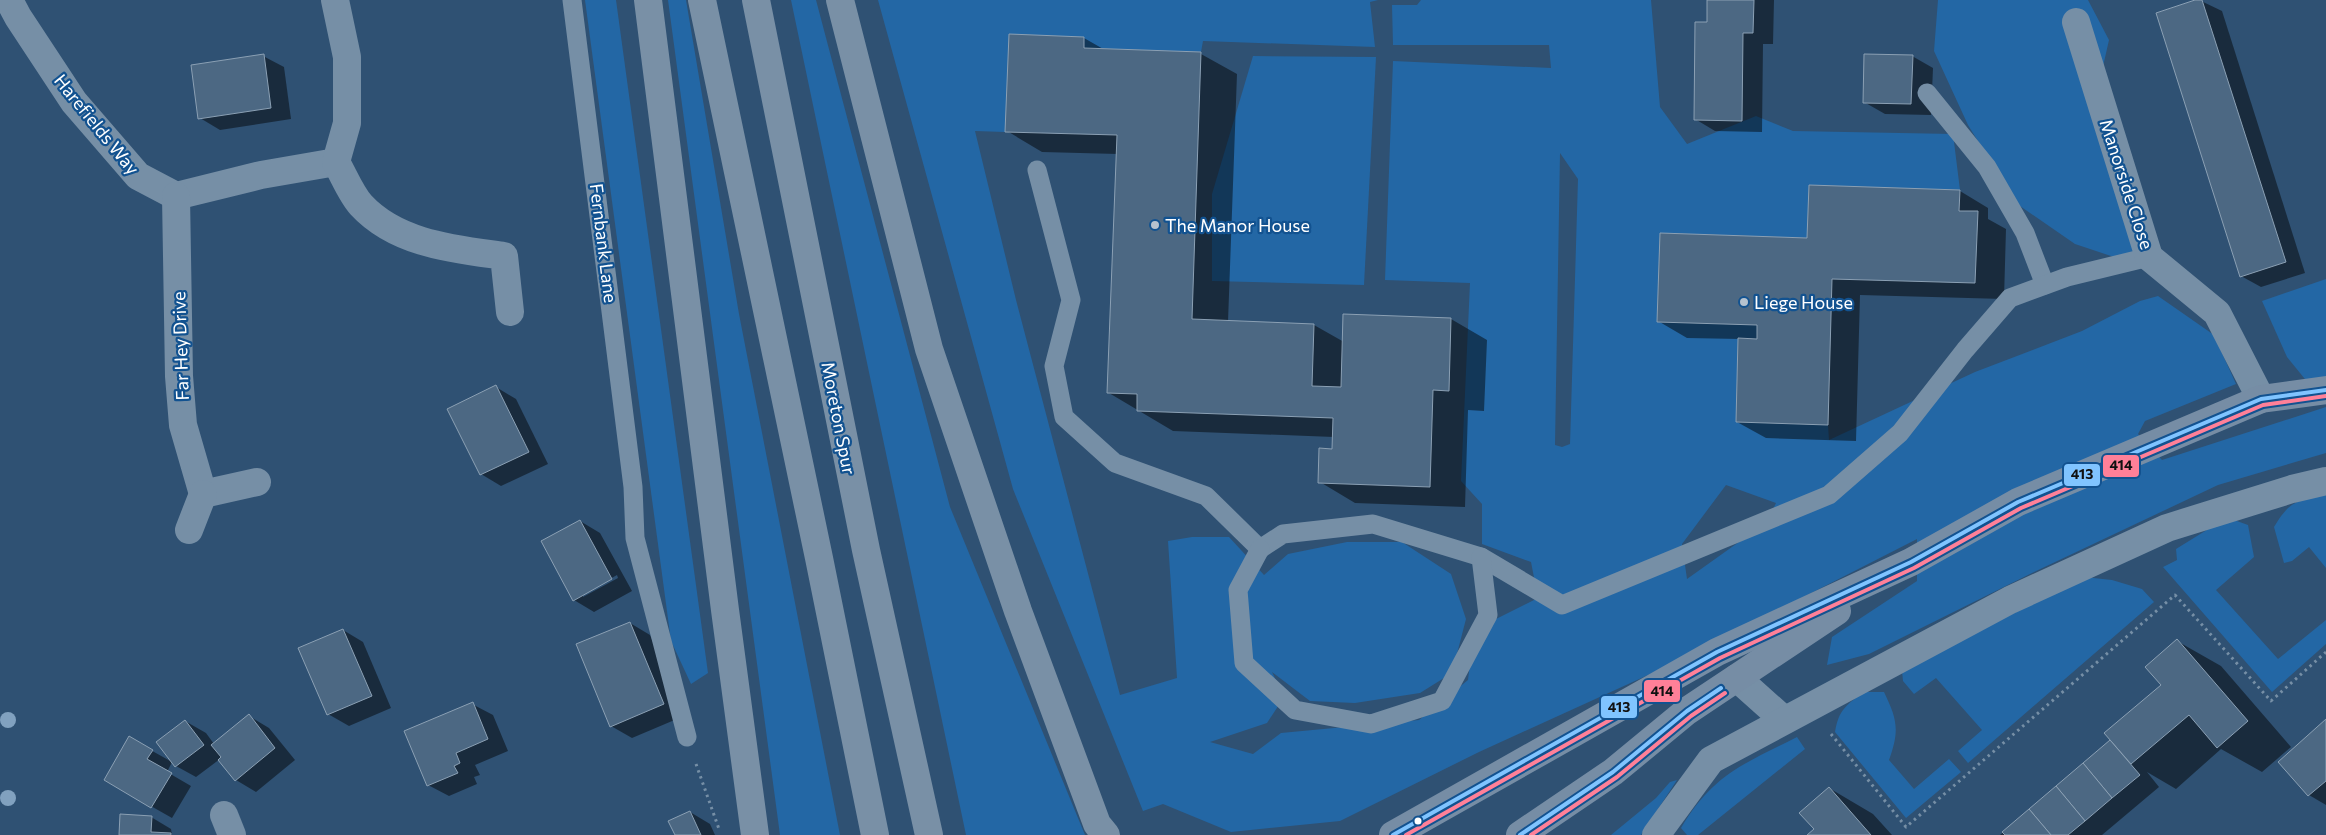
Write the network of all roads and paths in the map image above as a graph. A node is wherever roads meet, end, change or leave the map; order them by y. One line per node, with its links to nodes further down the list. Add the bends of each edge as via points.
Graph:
1 (9, 0): 12 (street, Harefields Way, via 80,109 138,176)
2 (334, 0): 10 (street, via 347,57 347,123)
3 (572, 0): 29 (lane, Fernbank Lane, via 634,487 635,538)
4 (648, 0): 31 (highway)
5 (702, 0): 32 (highway)
6 (756, 0): 33 (highway, Moreton Spur, via 866,550)
7 (840, 0): 34 (highway, via 929,349 1018,611 1097,824)
8 (2076, 22): 13 (street, Manorside Close)
9 (1927, 92): 14 (lane, via 1987,167 2025,233)
10 (336, 162): 12 (street, via 261,175); 15 (street, via 360,204 380,222 420,241 504,256)
11 (1037, 170): 22 (lane, via 1071,300 1054,366 1064,417 1115,463 1206,496)
12 (176, 196): 20 (street, Far Hey Drive, via 182,425)
13 (2149, 257): 14 (lane); 17 (street, Manorside Close, via 2217,313)
14 (2045, 285): 23 (lane, via 2010,298 1900,433 1829,495 1562,605)
15 (510, 312)
16 (2326, 390): 17 (main road)
17 (2261, 399): 24 (main road, via 2018,502)
18 (2326, 481): 27 (street, via 2167,528 2010,600)
19 (257, 482): 20 (street)
20 (202, 494): 21 (street)
21 (189, 530)
22 (1260, 549): 23 (lane, via 1283,534 1373,524); 23 (lane, via 1238,590 1244,663 1295,710 1371,724 1442,701 1488,615)
23 (1482, 558)
24 (1911, 562): 26 (main road); 35 (main road, via 1717,652)
25 (2326, 652): 27 (path, via 2271,701 2174,594 1906,827)
26 (1737, 678): 28 (street); 36 (main road, via 1687,711 1613,772)
27 (1809, 706): 28 (street)
28 (1784, 720): 37 (street, via 1711,760)
29 (687, 738): 30 (path)
30 (721, 835)
31 (756, 835)
32 (875, 835)
33 (929, 835)
34 (1106, 835)
35 (1392, 835)
36 (1520, 835)
37 (1656, 835)

